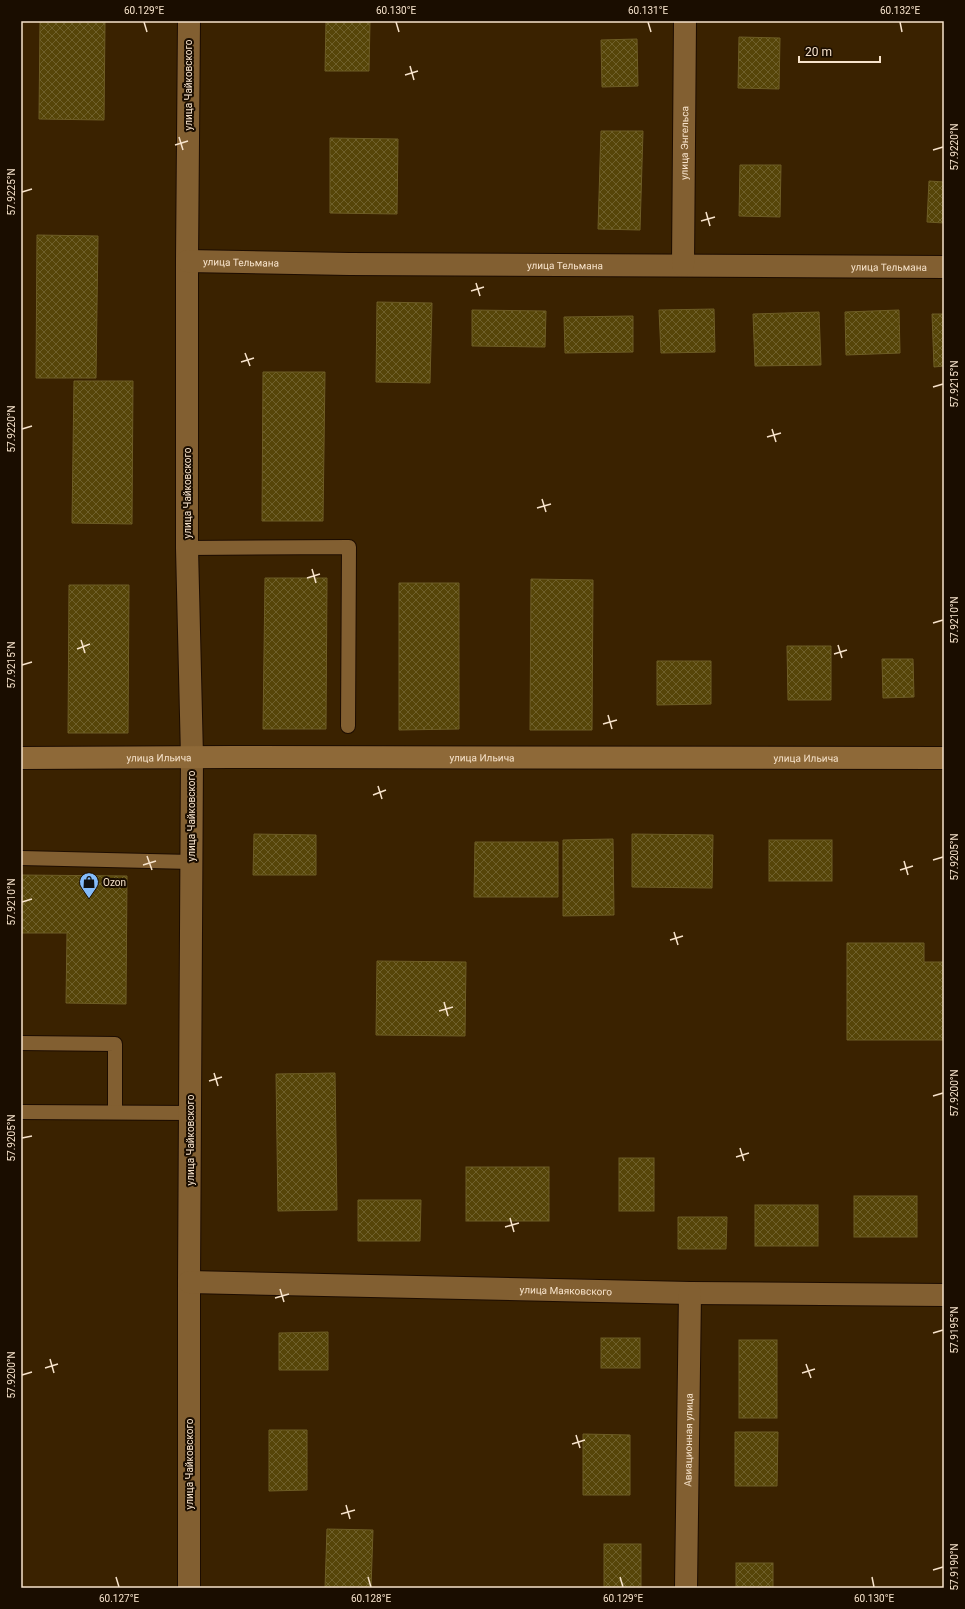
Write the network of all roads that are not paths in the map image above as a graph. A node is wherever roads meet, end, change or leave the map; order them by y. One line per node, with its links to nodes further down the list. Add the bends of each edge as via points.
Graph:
1 (189, 21): 3 (street, улица Чайковского)
2 (685, 21): 4 (street, улица Энгельса)
3 (187, 261): 4 (street, улица Тельмана); 6 (street, улица Чайковского)
4 (683, 265): 5 (street, улица Тельмана)
5 (944, 267)
6 (187, 548): 7 (lane, via 349,547); 8 (street, улица Чайковского)
7 (348, 726)
8 (192, 757): 9 (street, улица Ильича); 10 (street, улица Ильича); 12 (street, улица Чайковского)
9 (21, 758)
10 (944, 758)
11 (21, 858): 12 (lane)
12 (192, 862): 16 (street, улица Чайковского)
13 (21, 1043): 15 (lane, via 115,1044)
14 (21, 1112): 15 (lane)
15 (115, 1112): 16 (lane)
16 (190, 1113): 17 (street, улица Чайковского)
17 (189, 1282): 18 (street, улица Маяковского); 20 (street, улица Чайковского)
18 (690, 1293): 19 (street, улица Маяковского); 21 (street, Авиационная улица)
19 (944, 1295)
20 (189, 1588)
21 (686, 1588)

